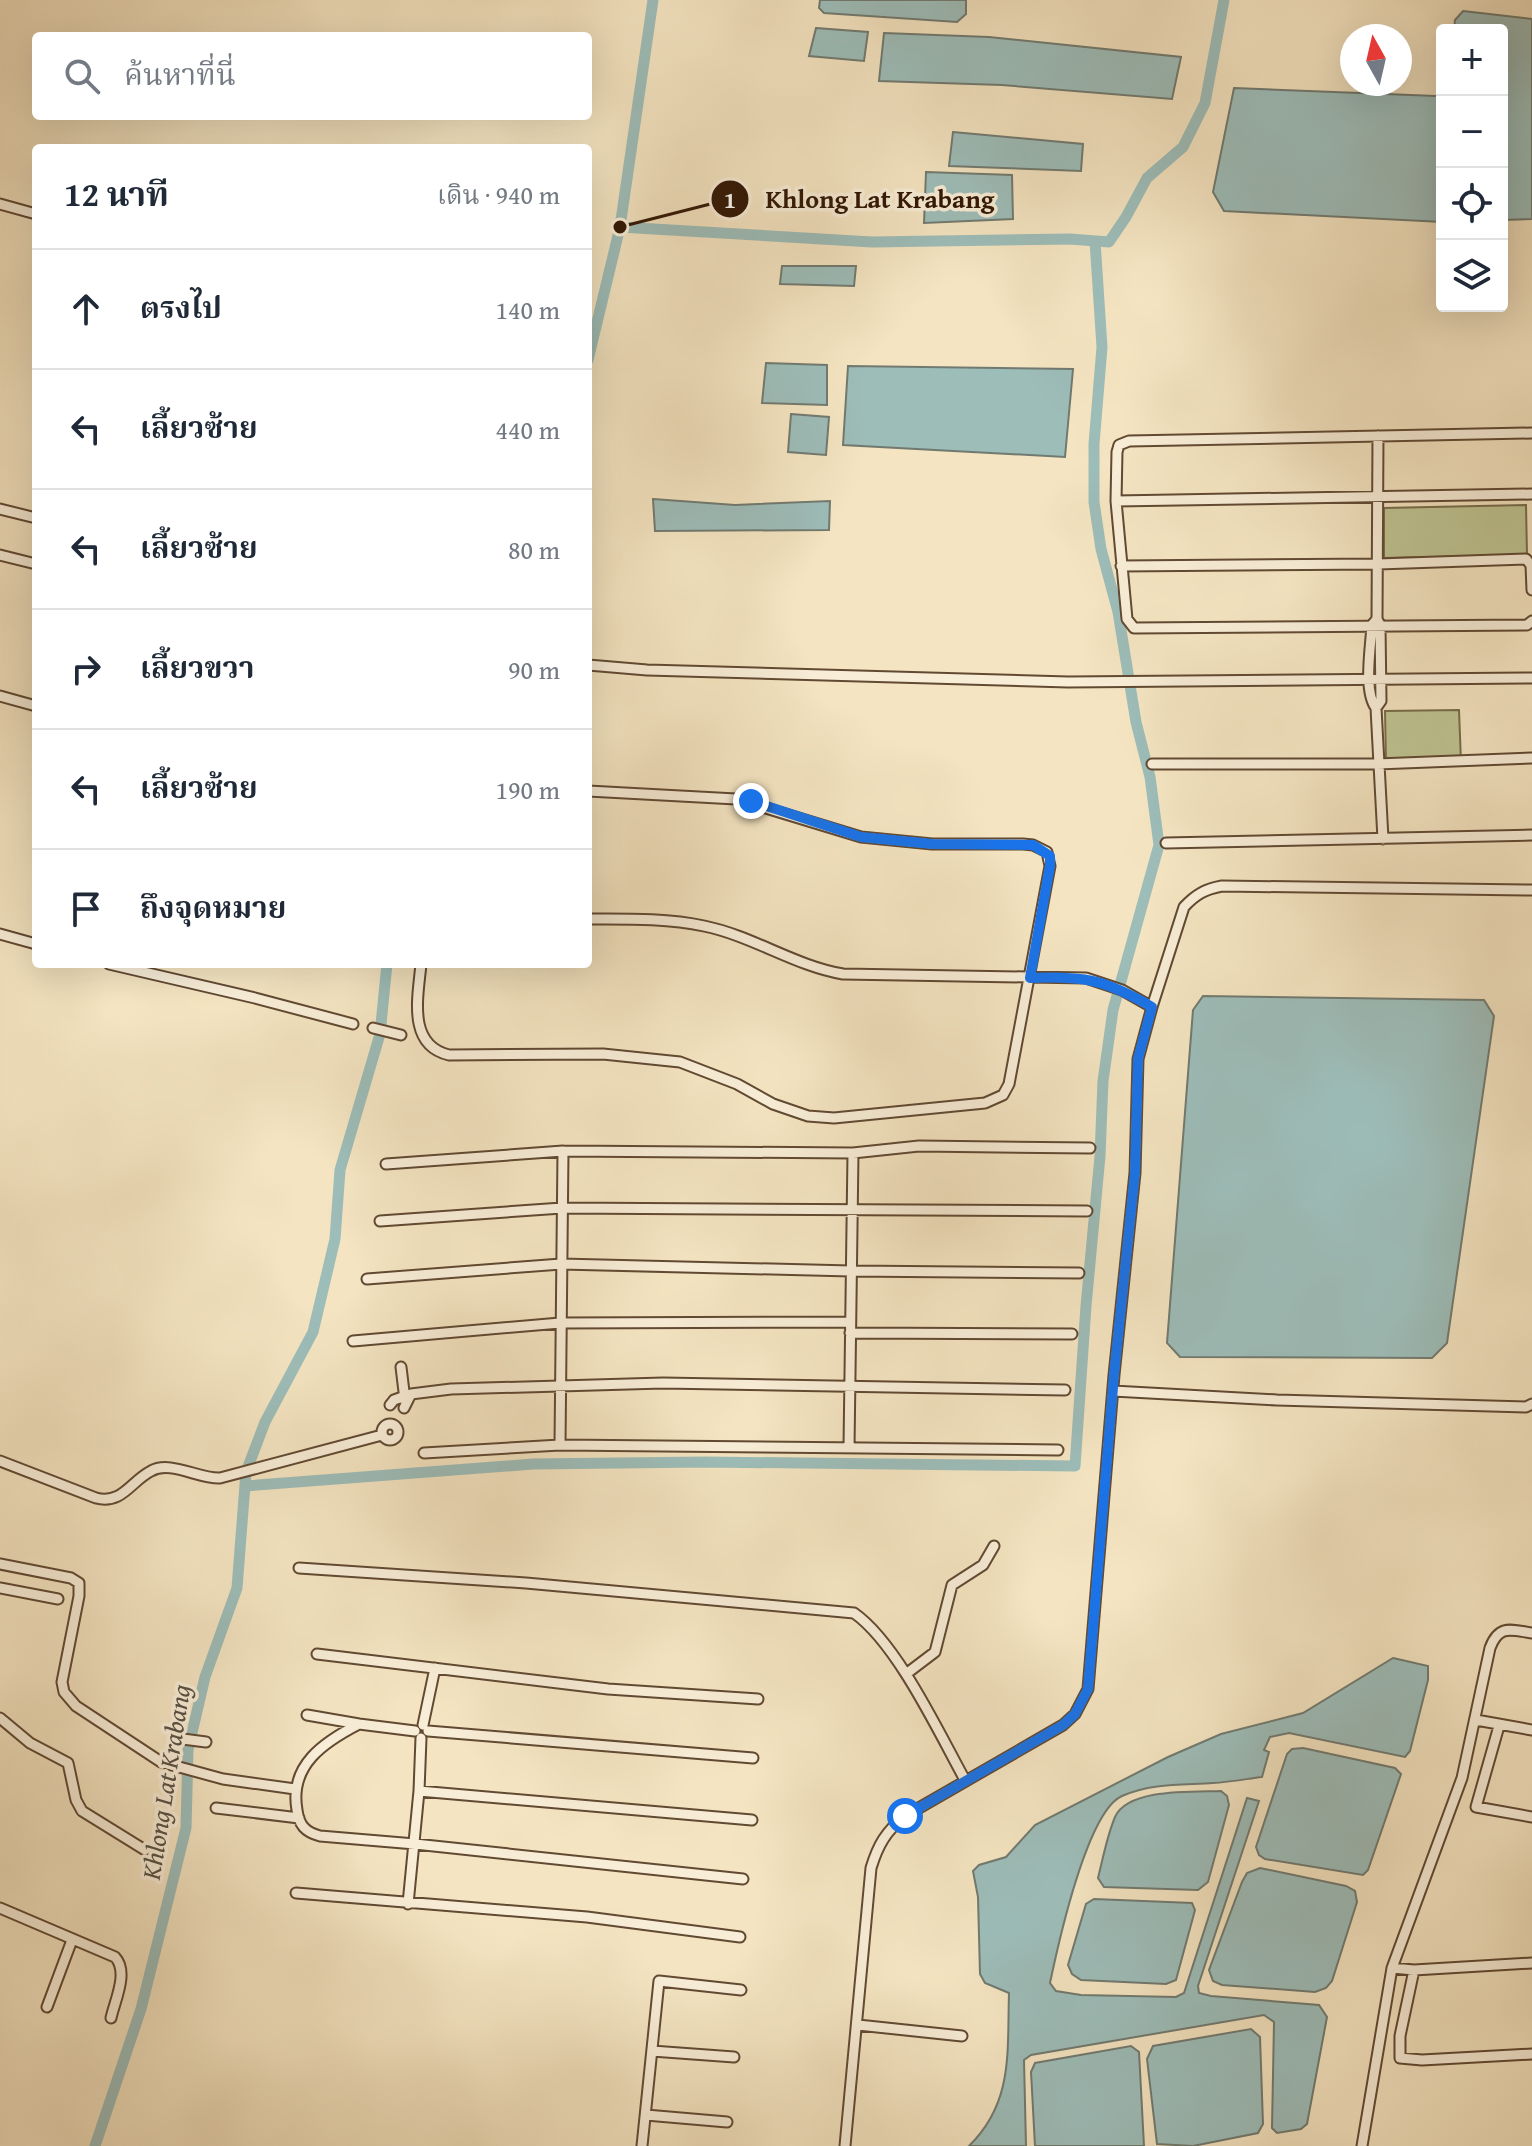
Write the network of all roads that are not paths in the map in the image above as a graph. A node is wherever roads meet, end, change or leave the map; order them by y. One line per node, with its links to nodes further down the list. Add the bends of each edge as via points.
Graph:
1 (0, 204): 2 (street)
2 (32, 213)
3 (1532, 433): 4 (street)
4 (1378, 436): 6 (street); 7 (street, via 1129,441 1117,452)
5 (1532, 494): 6 (street)
6 (1380, 498): 7 (street); 12 (street)
7 (1116, 501): 13 (street)
8 (0, 509): 9 (street)
9 (32, 517)
10 (0, 555): 11 (street)
11 (32, 563)
12 (1378, 564): 13 (street); 14 (street, via 1526,559); 16 (street)
13 (1121, 566): 16 (street, via 1127,619 1134,628)
14 (1532, 590)
15 (1532, 621): 16 (street)
16 (1376, 623): 19 (street); 20 (street)
17 (592, 665): 19 (street, via 1068,682)
18 (1532, 678): 20 (street)
19 (1370, 679): 20 (street); 23 (street)
20 (1381, 679): 23 (street)
21 (0, 696): 22 (street)
22 (32, 705)
23 (1376, 708): 26 (street)
24 (1532, 758): 26 (street)
25 (1152, 764): 26 (street)
26 (1377, 764): 29 (street)
27 (592, 791): 37 (street, via 736,799 861,837 1041,848 1050,856 1050,866)
28 (1532, 835): 29 (street)
29 (1383, 839): 30 (street)
30 (1166, 843)
31 (1532, 890): 38 (street, via 1207,889 1184,907)
32 (592, 919): 37 (street, via 705,926 843,974)
33 (0, 934): 34 (street)
34 (32, 943)
35 (126, 968): 39 (street)
36 (421, 968): 37 (street, via 420,1027 436,1052 603,1054 680,1062 773,1104 834,1118 985,1103 1003,1095)
37 (1030, 978): 38 (street, via 1106,983)
38 (1152, 1007): 62 (street, via 1138,1059 1135,1173)
39 (353, 1024)
40 (373, 1028): 41 (street)
41 (401, 1035)
42 (1090, 1148): 44 (street, via 919,1146)
43 (563, 1151): 44 (street); 45 (street); 46 (street)
44 (853, 1153): 47 (street)
45 (386, 1164)
46 (562, 1208): 47 (street); 49 (street); 50 (street)
47 (851, 1210): 48 (street); 51 (street)
48 (1087, 1211)
49 (380, 1221)
50 (561, 1264): 51 (street); 53 (street); 54 (street)
51 (851, 1271): 52 (street); 55 (street)
52 (1079, 1273)
53 (367, 1279)
54 (560, 1323): 55 (street); 57 (street); 59 (street)
55 (850, 1327): 56 (street); 60 (street)
56 (1072, 1334)
57 (353, 1341)
58 (401, 1367): 64 (street)
59 (560, 1386): 60 (street); 64 (street, via 451,1389); 65 (street)
60 (849, 1386): 61 (street); 66 (street)
61 (1065, 1390)
62 (1113, 1391): 63 (street); 90 (street, via 1088,1689 1063,1725)
63 (1532, 1404)
64 (399, 1413): 64 (street, via 394,1400 389,1410); 69 (street, via 277,1462 220,1478 161,1467 118,1498 104,1500)
65 (560, 1445): 66 (street); 68 (street)
66 (849, 1448): 67 (street)
67 (1058, 1450)
68 (424, 1453)
69 (0, 1461)
70 (994, 1546): 78 (street, via 983,1565 952,1585 935,1652)
71 (0, 1564): 91 (street, via 79,1583 62,1682 76,1706 161,1762 223,1779)
72 (299, 1568): 78 (street, via 854,1613)
73 (0, 1588): 74 (street)
74 (58, 1599)
75 (1532, 1633): 82 (street, via 1503,1630 1493,1640)
76 (317, 1654): 77 (street)
77 (435, 1668): 79 (street, via 608,1689); 86 (street)
78 (906, 1674): 90 (street)
79 (758, 1699)
80 (307, 1715): 83 (street)
81 (0, 1718): 98 (street, via 30,1743 68,1763 76,1800 86,1815)
82 (1476, 1720): 84 (street); 106 (street, via 1462,1778)
83 (359, 1724): 86 (street); 91 (street, via 309,1758)
84 (1499, 1726): 85 (street); 94 (street, via 1476,1807)
85 (1532, 1730)
86 (422, 1731): 89 (street); 92 (street)
87 (177, 1738): 88 (street)
88 (205, 1741)
89 (753, 1758)
90 (965, 1780): 111 (street, via 905,1816 878,1847 871,1868)
91 (295, 1789): 95 (street)
92 (419, 1791): 96 (street); 97 (street)
93 (216, 1808): 95 (street)
94 (1532, 1817)
95 (299, 1818): 97 (street, via 305,1830 320,1836)
96 (752, 1820)
97 (415, 1844): 99 (street); 101 (street)
98 (145, 1850)
99 (743, 1879)
100 (296, 1893): 101 (street)
101 (408, 1904): 103 (street, via 587,1917)
102 (0, 1908): 104 (street)
103 (740, 1937)
104 (72, 1940): 109 (street); 110 (street, via 119,1962 122,1972)
105 (1532, 1963): 107 (street)
106 (1392, 1968): 107 (street); 120 (street)
107 (1414, 1970): 114 (street, via 1400,2036 1404,2061)
108 (741, 1990): 113 (street, via 659,1981)
109 (47, 2007)
110 (111, 2018)
111 (858, 2025): 112 (street); 119 (street)
112 (962, 2036)
113 (652, 2051): 115 (street); 116 (street)
114 (1532, 2054)
115 (734, 2057)
116 (646, 2115): 117 (street); 118 (street)
117 (727, 2122)
118 (642, 2146)
119 (845, 2146)
120 (1362, 2146)

